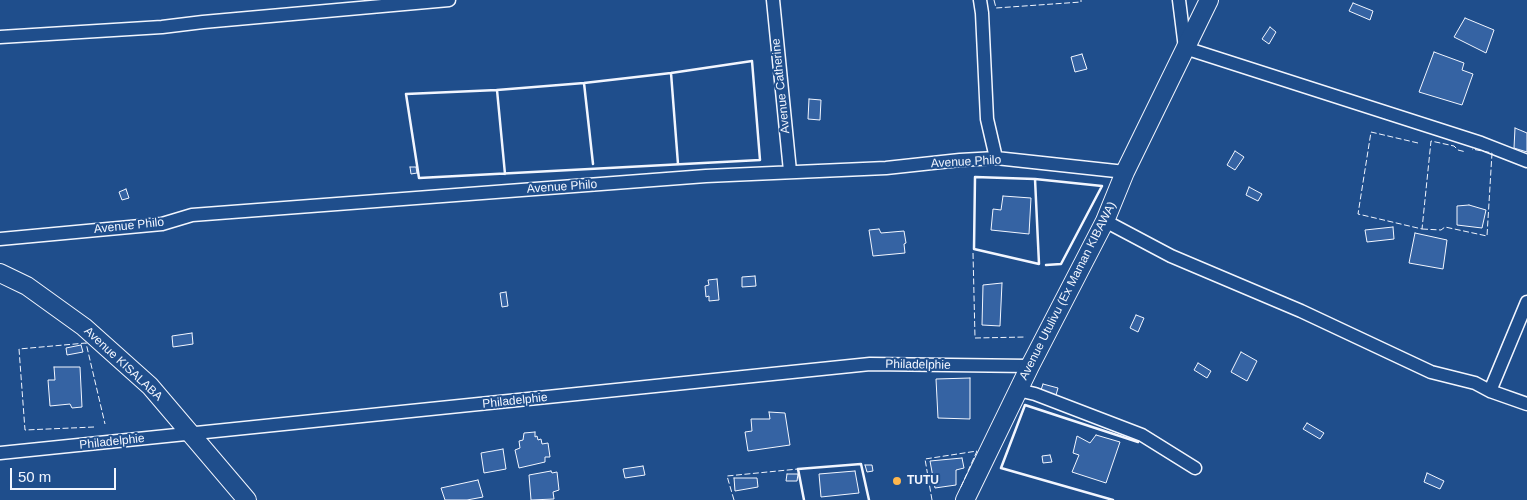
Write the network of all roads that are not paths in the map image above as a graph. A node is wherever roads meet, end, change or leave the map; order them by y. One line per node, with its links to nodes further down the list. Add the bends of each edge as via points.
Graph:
1 (449, 0): 6 (street, via 162,27)
2 (772, 0): 10 (street, Avenue Catherine)
3 (980, 0): 8 (street, via 987,119)
4 (1180, 0): 7 (street)
5 (1209, 0): 7 (street, Avenue Utulivu (Ex Maman KIBAWA))
6 (0, 37)
7 (1185, 48): 9 (street); 11 (street, Avenue Utulivu (Ex Maman KIBAWA))
8 (996, 158): 10 (street, Avenue Philo, via 886,168); 11 (street, Avenue Philo)
9 (1527, 161)
10 (790, 171): 13 (street, Avenue Philo, via 192,215 162,224)
11 (1125, 172): 12 (street, Avenue Utulivu (Ex Maman KIBAWA))
12 (1106, 221): 16 (street, Avenue Utulivu (Ex Maman KIBAWA)); 18 (street, via 1171,256 1301,311 1431,372 1475,383)
13 (0, 239)
14 (0, 273): 20 (street, Avenue KISALABA, via 27,286 84,327 150,386)
15 (1527, 302): 18 (street)
16 (1030, 366): 17 (street, Avenue Utulivu (Ex Maman KIBAWA)); 20 (street, Philadelphie, via 870,364)
17 (1018, 390): 22 (street, via 1142,435); 24 (street, Avenue Utulivu (Ex Maman KIBAWA))
18 (1490, 392): 19 (street)
19 (1527, 404)
20 (191, 434): 21 (street, Philadelphie); 23 (street, Avenue KISALABA)
21 (0, 453)
22 (1196, 468)
23 (247, 500)
24 (965, 500)

